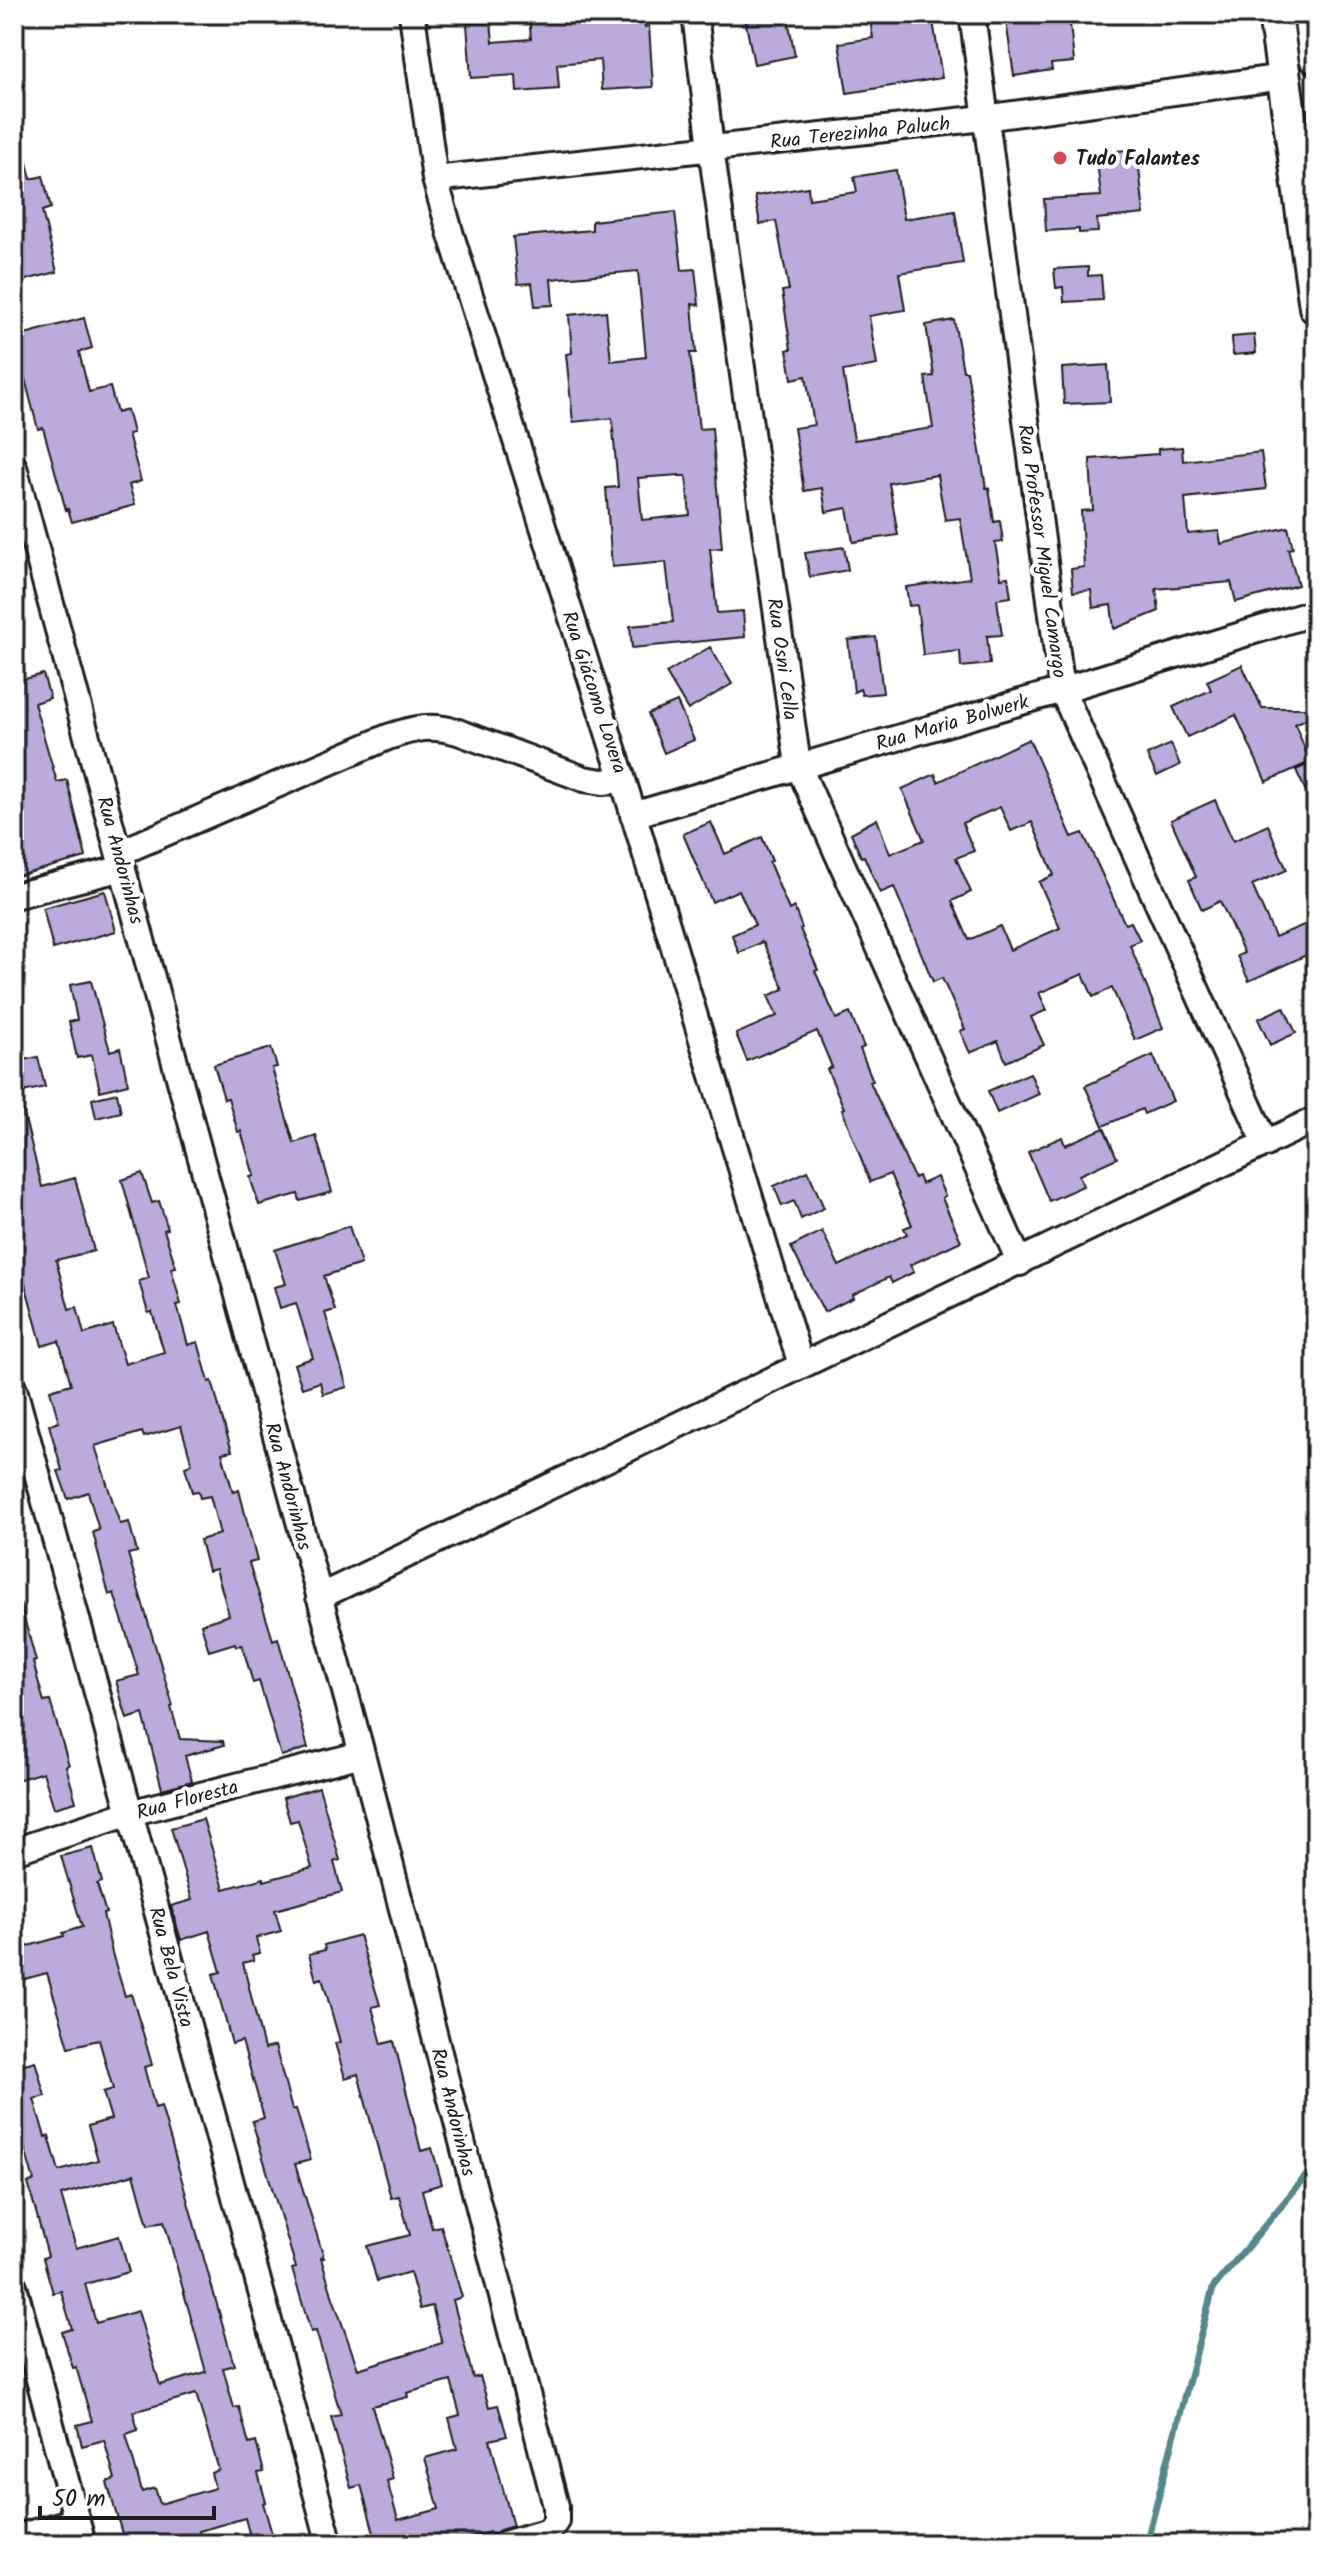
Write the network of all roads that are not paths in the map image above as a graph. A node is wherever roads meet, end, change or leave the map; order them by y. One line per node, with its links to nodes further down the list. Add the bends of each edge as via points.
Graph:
1 (412, 14): 10 (street, Rua Giácomo Lovera)
2 (695, 14): 9 (street, Rua Osni Cella)
3 (972, 14): 8 (street, Rua Professor Miguel Camargo)
4 (1275, 14): 7 (main road)
5 (1310, 14): 6 (main road)
6 (1316, 57)
7 (1284, 77): 8 (street, Rua Terezinha Paluch); 11 (main road)
8 (984, 118): 9 (street, Rua Terezinha Paluch); 14 (street, Rua Professor Miguel Camargo)
9 (711, 148): 10 (street, Rua Terezinha Paluch); 15 (street, Rua Osni Cella)
10 (435, 179): 16 (street, Rua Giácomo Lovera)
11 (1316, 307)
12 (14, 467): 18 (street, Rua Andorinhas)
13 (1316, 612): 14 (street, Rua Maria Bolwerk)
14 (1062, 690): 15 (street, Rua Maria Bolwerk); 21 (street, Rua Professor Miguel Camargo)
15 (798, 765): 17 (street, Rua Maria Bolwerk); 22 (street, Rua Osni Cella)
16 (623, 780): 17 (street, Rua Giácomo Lovera); 18 (street, via 584,779 458,732 423,727 388,737)
17 (633, 815): 23 (street, Rua Giácomo Lovera)
18 (121, 860): 19 (street); 25 (street, Rua Andorinhas)
19 (14, 896)
20 (1316, 1119): 21 (street)
21 (1266, 1144): 22 (street)
22 (1020, 1263): 23 (street)
23 (801, 1365): 25 (street)
24 (14, 1389): 27 (street, Rua Bela Vista)
25 (319, 1597): 26 (street, Rua Andorinhas)
26 (362, 1754): 27 (street, Rua Floresta); 33 (street, Rua Andorinhas, via 556,2506 556,2521 549,2531)
27 (130, 1813): 28 (street, Rua Floresta); 32 (street, Rua Bela Vista)
28 (14, 1851)
29 (15, 2297): 30 (street)
30 (80, 2532): 31 (street)
31 (14, 2538)
32 (330, 2544)
33 (504, 2544)

